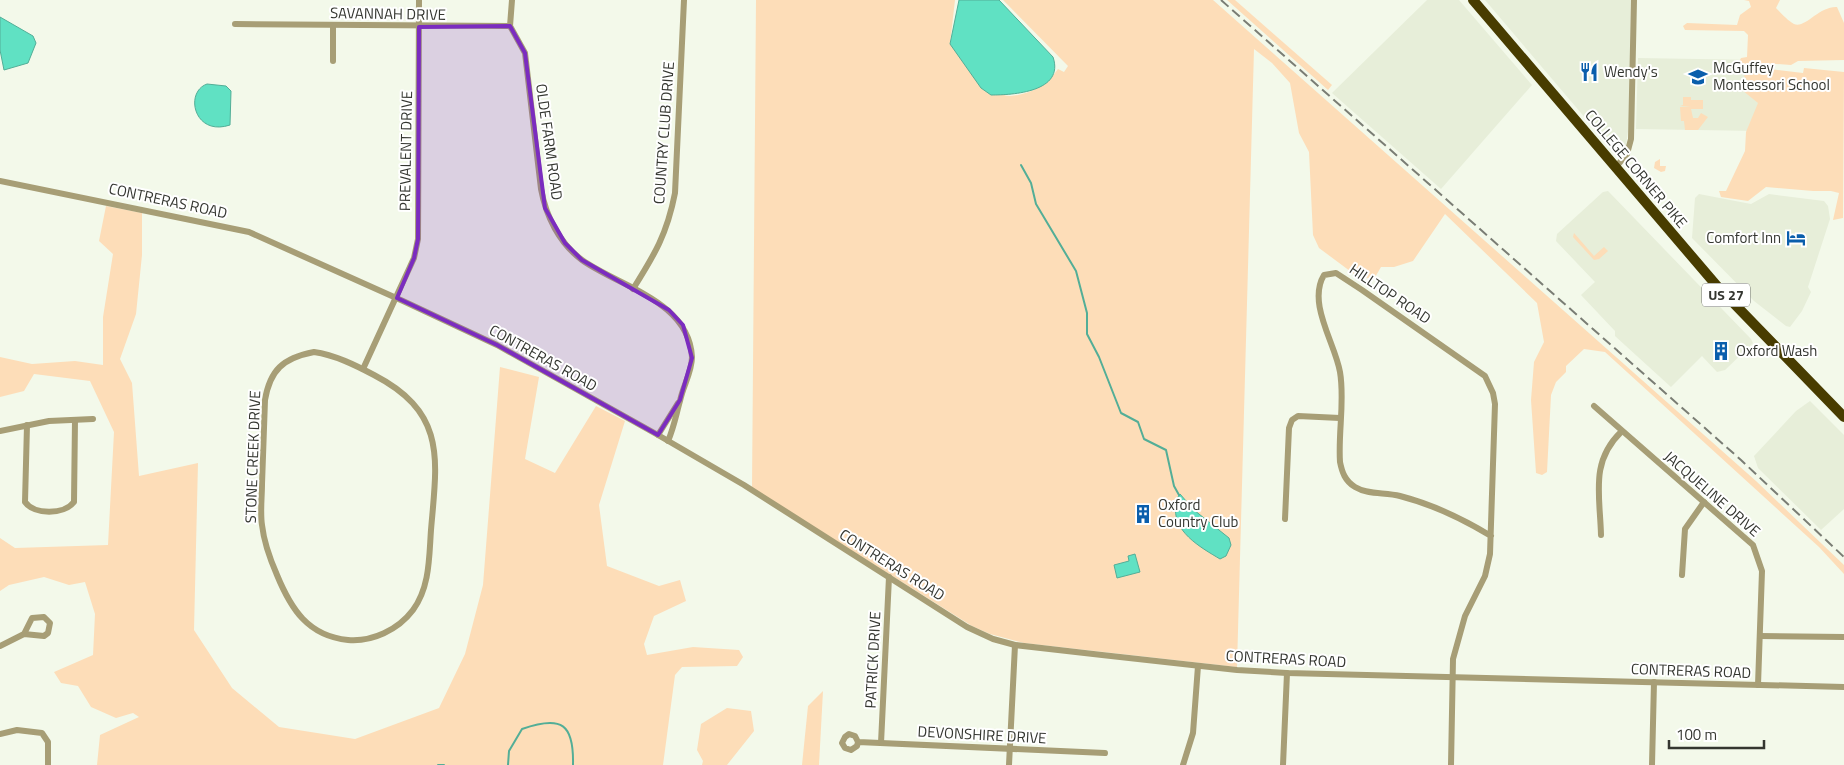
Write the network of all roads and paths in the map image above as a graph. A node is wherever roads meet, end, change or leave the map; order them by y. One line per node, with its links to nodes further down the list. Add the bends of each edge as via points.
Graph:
1 (419, 0): 9 (street, PREVALENT DRIVE)
2 (512, 0): 8 (street)
3 (684, 0): 13 (street, COUNTRY CLUB DRIVE, via 675,193 669,223 659,248)
4 (1473, 0): 11 (highway, COLLEGE CORNER PIKE / US 27)
5 (1634, 0): 11 (street, via 1631,139 1627,154)
6 (235, 24): 7 (street, SAVANNAH DRIVE)
7 (332, 26): 9 (street, SAVANNAH DRIVE); 10 (street)
8 (510, 26): 9 (street, SAVANNAH DRIVE); 13 (street, OLDE FARM ROAD, via 525,53 541,189 549,217 565,243 582,260)
9 (419, 27): 14 (street, PREVALENT DRIVE, via 418,238 414,258)
10 (332, 61)
11 (1615, 168): 18 (highway, COLLEGE CORNER PIKE / US 27, via 1723,292)
12 (0, 181): 14 (street, CONTRERAS ROAD, via 249,232)
13 (633, 288): 16 (street, OLDE FARM ROAD, via 669,310 683,325 692,358)
14 (397, 298): 15 (street); 25 (street, CONTRERAS ROAD, via 497,346)
15 (363, 369): 15 (street, STONE CREEK DRIVE, via 329,354 314,352 297,355 276,370 268,384 265,400 261,523 266,549 288,601 301,619 316,631 332,637 360,641 387,632 402,622 420,599 428,569 436,464 434,443 420,412 393,384)
16 (680, 400): 25 (street, OLDE FARM ROAD); 26 (street, OLDE FARM ROAD)
17 (1594, 406): 24 (street, JACQUELINE DRIVE)
18 (1844, 417)
19 (1340, 418): 28 (street, via 1298,416 1292,420); 30 (street, HILLTOP ROAD, via 1340,462 1348,483 1367,491 1402,496 1468,522); 30 (street, HILLTOP ROAD, via 1340,372 1320,307 1320,281 1328,273 1336,274 1386,306 1490,382 1495,404)
20 (75, 420): 21 (street); 22 (street); 22 (street, via 74,502 63,511 37,510 29,508 25,502)
21 (93, 420)
22 (27, 425): 23 (street)
23 (0, 431)
24 (1621, 432): 27 (street, JACQUELINE DRIVE); 29 (street, via 1606,450 1599,471)
25 (658, 435): 26 (street, CONTRERAS ROAD)
26 (668, 441): 32 (street, CONTRERAS ROAD)
27 (1704, 502): 31 (street, via 1685,529); 34 (street, JACQUELINE DRIVE, via 1745,536 1758,553 1762,571)
28 (1285, 519)
29 (1601, 535)
30 (1491, 536): 40 (street, HILLTOP ROAD, via 1485,576 1465,616 1453,659)
31 (1682, 575)
32 (889, 577): 36 (street, CONTRERAS ROAD, via 967,627); 46 (street, PATRICK DRIVE)
33 (24, 634): 37 (street)
34 (1760, 636): 35 (street); 42 (street, JACQUELINE DRIVE)
35 (1844, 637)
36 (1015, 645): 38 (street, CONTRERAS ROAD); 47 (street)
37 (0, 646)
38 (1198, 666): 39 (street, CONTRERAS ROAD); 51 (street, via 1193,733)
39 (1287, 673): 40 (street, CONTRERAS ROAD); 52 (street)
40 (1452, 678): 41 (street, CONTRERAS ROAD); 53 (street, HILLTOP ROAD)
41 (1654, 682): 42 (street, CONTRERAS ROAD); 54 (street)
42 (1758, 685): 43 (street, CONTRERAS ROAD)
43 (1844, 687)
44 (0, 734): 49 (street, via 16,730 42,733 48,742)
45 (858, 742): 46 (street, DEVONSHIRE DRIVE)
46 (881, 743): 47 (street, DEVONSHIRE DRIVE)
47 (1010, 750): 48 (street, DEVONSHIRE DRIVE); 50 (street)
48 (1105, 753)
49 (48, 765)
50 (1009, 765)
51 (1183, 765)
52 (1283, 765)
53 (1451, 765)
54 (1652, 765)

